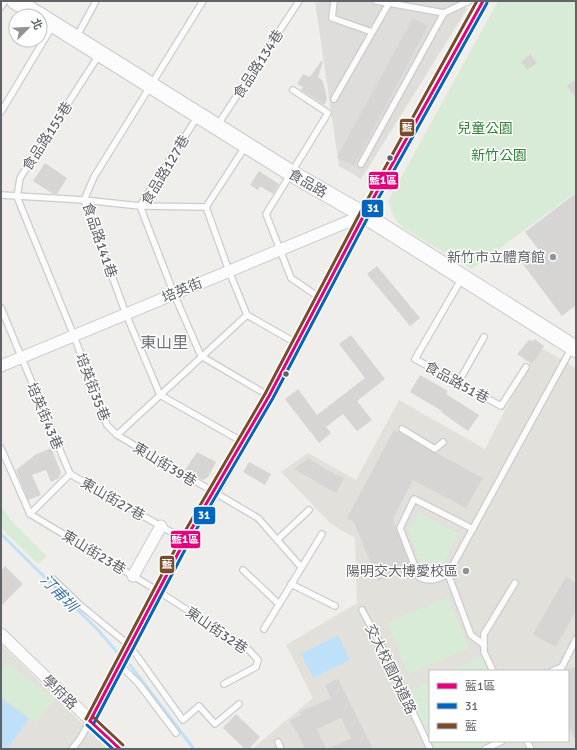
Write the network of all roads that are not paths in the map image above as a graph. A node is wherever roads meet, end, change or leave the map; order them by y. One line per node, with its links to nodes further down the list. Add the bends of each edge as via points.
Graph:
1 (5, 1): 11 (lane)
2 (15, 1): 12 (street, 食品路)
3 (96, 1): 16 (lane)
4 (203, 1): 19 (lane, 食品路141巷)
5 (299, 1): 24 (lane, 食品路134巷)
6 (334, 1): 15 (lane, via 332,18)
7 (376, 1): 10 (lane)
8 (469, 1): 13 (lane)
9 (483, 1): 33 (street)
10 (388, 3): 13 (lane); 15 (lane)
11 (1, 8)
12 (26, 8)
13 (444, 13): 26 (lane)
14 (48, 21): 16 (street, 食品路)
15 (372, 32): 21 (lane)
16 (76, 38): 18 (street, 食品路)
17 (31, 48): 22 (lane)
18 (100, 54): 19 (street, 食品路); 29 (lane, 食品路155巷, via 20,178)
19 (150, 86): 23 (street, 食品路); 30 (lane, 食品路141巷, via 94,177)
20 (293, 90): 27 (lane, via 328,113)
21 (334, 99)
22 (1, 112)
23 (198, 116): 24 (street, 食品路); 31 (lane, 食品路127巷)
24 (217, 127): 25 (street, 食品路)
25 (246, 145): 27 (street, 食品路); 32 (lane)
26 (362, 164)
27 (291, 173): 33 (street, 食品路); 34 (lane, via 266,214)
28 (1, 195): 29 (lane)
29 (17, 196): 30 (lane); 42 (lane)
30 (84, 200): 31 (lane); 40 (lane, 食品路141巷)
31 (140, 206): 32 (lane); 37 (lane, 食品路127巷)
32 (206, 208): 35 (lane)
33 (364, 215): 34 (street, 培英街); 36 (street, 食品路); 38 (street)
34 (280, 250): 35 (street, 培英街); 38 (lane, via 291,278)
35 (229, 271): 37 (street, 培英街); 41 (lane)
36 (462, 278): 45 (street, 食品路); 50 (lane, 食品路51巷, via 415,359)
37 (174, 294): 40 (street, 培英街); 46 (lane, 食品路127巷)
38 (320, 298): 44 (street)
39 (1, 308): 47 (lane, 培英街43巷)
40 (126, 314): 42 (street, 培英街); 51 (lane, 食品路141巷)
41 (247, 315): 44 (lane); 46 (lane)
42 (74, 336): 47 (street, 培英街); 54 (lane, 培英街35巷, via 107,425)
43 (484, 337): 50 (lane)
44 (296, 343): 52 (street)
45 (574, 348): 63 (lane)
46 (201, 356): 51 (lane); 52 (lane)
47 (21, 357): 48 (street, 培英街); 58 (lane, 培英街43巷)
48 (1, 366)
49 (526, 366): 50 (lane, 食品路51巷, via 501,406)
50 (458, 383)
51 (160, 394): 54 (lane); 55 (lane)
52 (269, 396): 55 (street)
53 (402, 429): 56 (lane, via 435,449)
54 (117, 435): 59 (lane, 東山街39巷)
55 (243, 442): 59 (street)
56 (442, 442)
57 (1, 448): 61 (lane)
58 (70, 474): 61 (lane, 東山街27巷); 62 (lane, 東山街27巷)
59 (214, 494): 65 (street); 66 (lane, 東山街39巷, via 258,518)
60 (310, 510): 66 (lane)
61 (30, 514): 70 (lane, 東山街23巷)
62 (161, 526): 65 (lane, 東山街27巷); 70 (street)
63 (473, 529): 69 (lane); 69 (lane, via 414,499 400,528 419,577 432,581)
64 (322, 534): 67 (lane)
65 (185, 540): 74 (street)
66 (277, 540): 67 (lane, 東山街39巷)
67 (301, 567): 73 (lane)
68 (243, 570): 75 (lane)
69 (448, 574): 81 (lane, via 471,635)
70 (133, 576): 74 (lane, 東山街23巷)
71 (53, 579): 82 (lane)
72 (515, 583): 81 (lane, via 484,634)
73 (290, 584): 75 (lane); 76 (lane)
74 (158, 590): 82 (street); 86 (lane, 東山街32巷, via 249,650 258,660 256,667)
75 (279, 604): 78 (lane)
76 (335, 606)
77 (362, 610): 95 (lane, 交大校園內道路, via 386,654)
78 (264, 629)
79 (1, 634): 88 (street, 學府路)
80 (576, 640): 85 (lane, via 562,667)
81 (484, 645): 84 (lane, via 484,652)
82 (130, 646): 83 (street); 87 (lane, via 183,720 199,706 215,724)
83 (120, 665): 88 (street); 89 (lane, via 139,684)
84 (493, 670)
85 (554, 670)
86 (224, 684)
87 (239, 704)
88 (90, 721): 92 (lane); 93 (street, 學府路)
89 (176, 733)
90 (278, 742): 94 (lane)
91 (500, 742): 96 (lane)
92 (72, 749)
93 (120, 749)
94 (281, 749)
95 (430, 749)
96 (485, 749)

